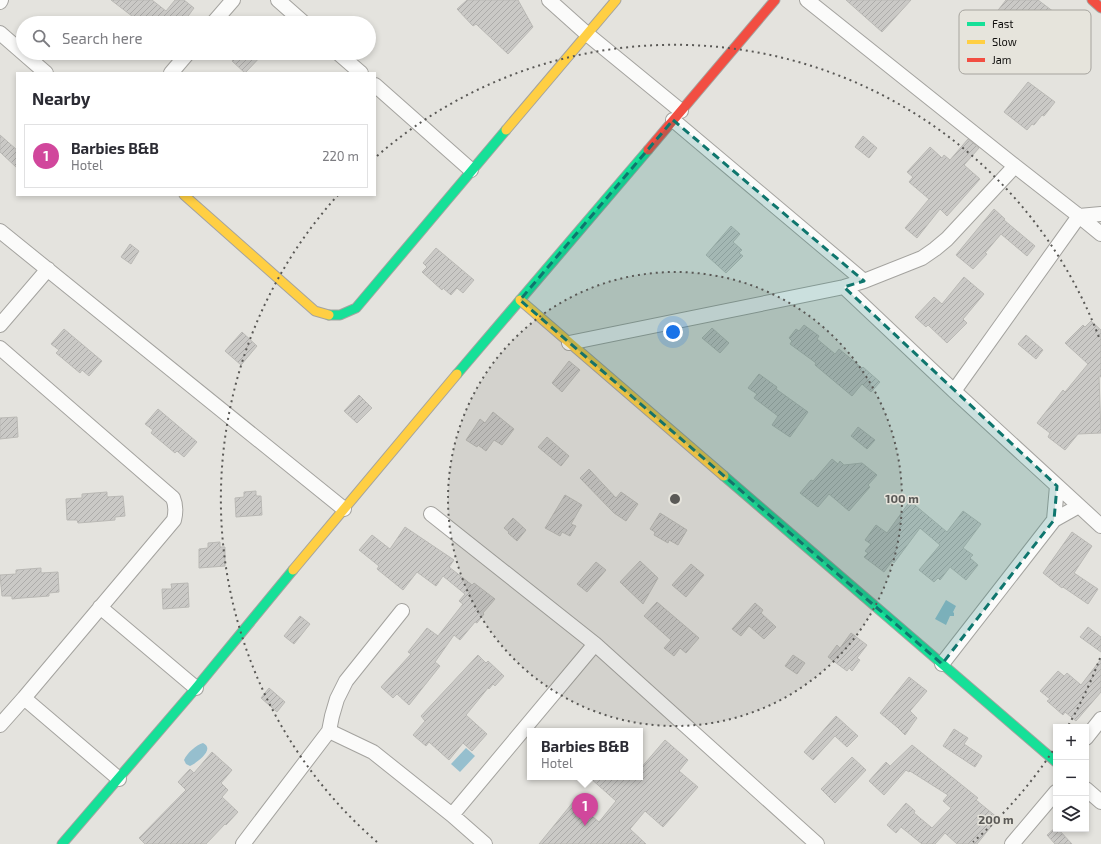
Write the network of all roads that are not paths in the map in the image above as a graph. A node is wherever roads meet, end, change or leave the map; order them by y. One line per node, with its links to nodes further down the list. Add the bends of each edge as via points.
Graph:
1 (233, 0): 9 (street)
2 (278, 0): 10 (street)
3 (549, 0): 12 (street)
4 (616, 0): 12 (street)
5 (776, 0): 21 (street)
6 (806, 0): 22 (street)
7 (1092, 0): 8 (street)
8 (1101, 8)
9 (219, 16)
10 (296, 16)
11 (0, 33): 13 (street)
12 (587, 34): 21 (street); 23 (street)
13 (16, 47)
14 (31, 60): 17 (street)
15 (182, 60): 18 (street)
16 (346, 60): 19 (street)
17 (45, 72)
18 (172, 72)
19 (360, 72)
20 (376, 86): 23 (street)
21 (677, 115): 30 (street); 32 (street)
22 (1015, 166): 26 (street); 30 (street, via 935,250 922,258)
23 (471, 170): 24 (street, via 356,308 347,314 337,316 315,311)
24 (185, 196)
25 (1101, 214): 26 (street)
26 (1079, 216): 28 (street); 36 (street)
27 (0, 231): 29 (street)
28 (1101, 234)
29 (48, 269): 33 (street); 39 (street)
30 (864, 281): 31 (street)
31 (844, 287): 34 (street); 36 (street)
32 (520, 300): 34 (street); 39 (street)
33 (0, 325)
34 (569, 343): 46 (street)
35 (0, 348): 43 (street, via 173,498 175,503 174,520)
36 (954, 391): 37 (street)
37 (1057, 486): 38 (street); 41 (street)
38 (1079, 506): 41 (street); 42 (street)
39 (344, 509): 47 (street)
40 (431, 514): 45 (street)
41 (1054, 520): 46 (street)
42 (1101, 526)
43 (100, 607): 47 (street); 48 (street)
44 (402, 611): 51 (street, via 346,681 336,699)
45 (595, 644): 58 (street); 62 (street)
46 (942, 664): 53 (street)
47 (196, 688): 54 (street)
48 (24, 698): 50 (street); 54 (street)
49 (1101, 719): 52 (street)
50 (0, 725)
51 (329, 731): 58 (street, via 373,752); 60 (street)
52 (1089, 734)
53 (1054, 760)
54 (119, 779): 59 (street)
55 (1089, 792): 57 (street)
56 (1053, 796): 63 (street)
57 (1101, 802)
58 (452, 815): 61 (street)
59 (62, 844)
60 (243, 844)
61 (485, 844)
62 (818, 844)
63 (1012, 844)

